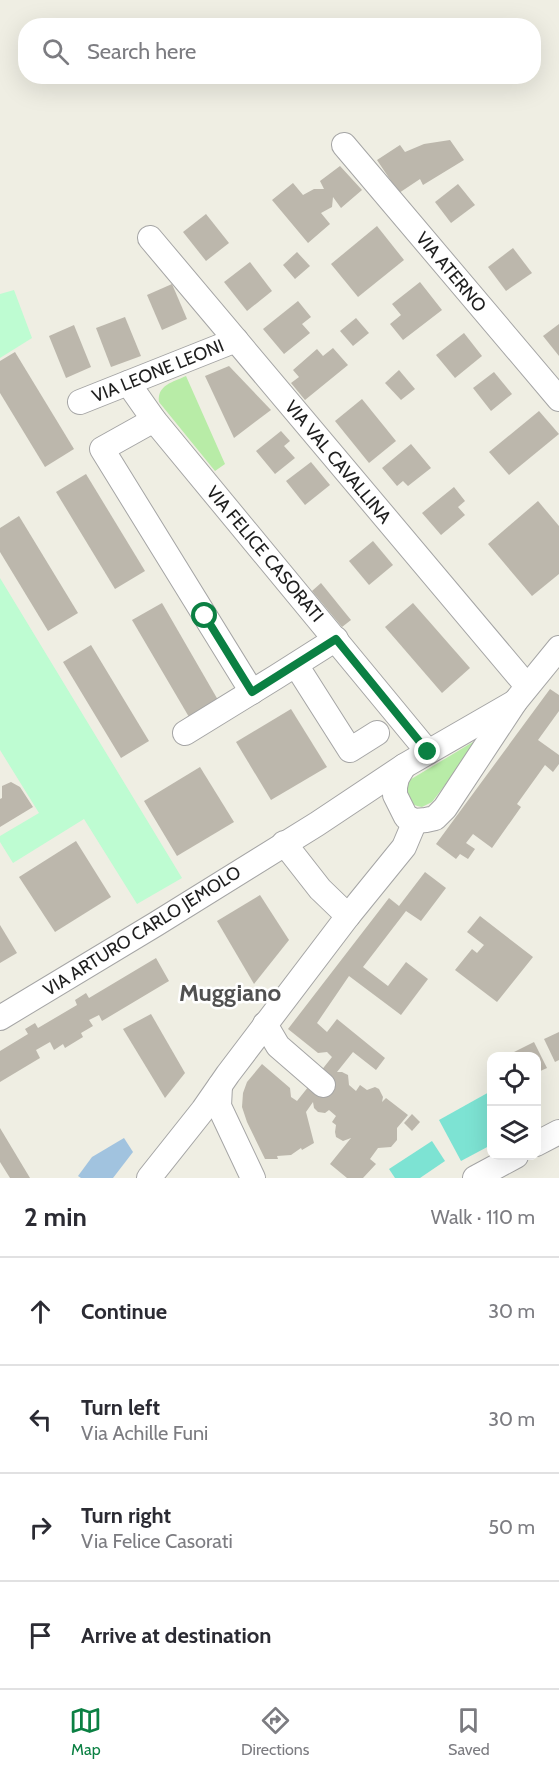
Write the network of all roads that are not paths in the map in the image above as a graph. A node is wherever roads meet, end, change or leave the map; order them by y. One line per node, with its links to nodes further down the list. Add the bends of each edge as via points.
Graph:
1 (344, 145): 5 (street, VIA ATERNO)
2 (150, 238): 3 (street, VIA VAL CAVALLINA)
3 (236, 340): 4 (street, VIA LEONE LEONI); 12 (street, VIA VAL CAVALLINA)
4 (128, 382): 6 (street, VIA LEONE LEONI); 7 (street, VIA FELICE CASORATI)
5 (559, 399)
6 (80, 402)
7 (154, 420): 8 (street, VIA FELICE CASORATI); 11 (street, via 102,449)
8 (336, 639): 10 (street); 15 (street, VIA FELICE CASORATI)
9 (559, 648): 12 (street)
10 (296, 665): 11 (street); 14 (street, via 350,750)
11 (252, 692): 13 (street)
12 (521, 694): 15 (street, VIA ARTURO CARLO JEMOLO); 17 (street, VIA ARTURO CARLO JEMOLO, via 445,808 435,818)
13 (185, 733)
14 (377, 733)
15 (428, 752): 16 (street, VIA ARTURO CARLO JEMOLO)
16 (404, 766): 17 (street, via 394,787); 18 (street, VIA ARTURO CARLO JEMOLO)
17 (407, 813): 18 (street, VIA ARTURO CARLO JEMOLO, via 366,806); 20 (street, via 404,847)
18 (316, 824): 19 (street, VIA ARTURO CARLO JEMOLO)
19 (284, 843): 20 (street, via 320,889); 21 (street, VIA ARTURO CARLO JEMOLO)
20 (348, 916): 22 (street)
21 (0, 1018)
22 (265, 1024): 23 (street, via 278,1046); 24 (street)
23 (323, 1085)
24 (220, 1086): 28 (street); 29 (street, via 219,1106)
25 (559, 1132): 26 (street)
26 (541, 1142)
27 (507, 1160): 30 (street)
28 (149, 1178)
29 (253, 1178)
30 (475, 1178)

